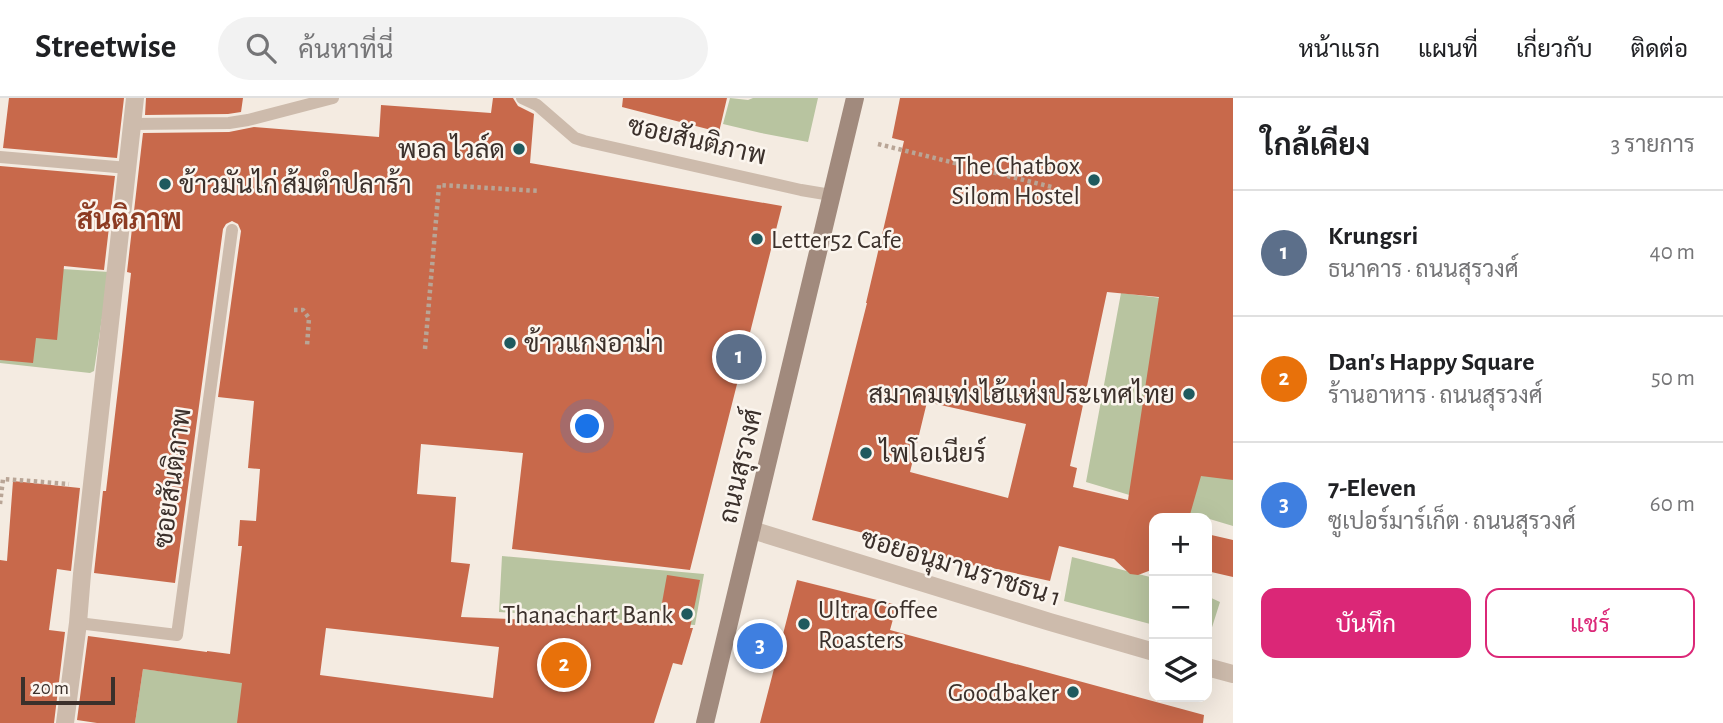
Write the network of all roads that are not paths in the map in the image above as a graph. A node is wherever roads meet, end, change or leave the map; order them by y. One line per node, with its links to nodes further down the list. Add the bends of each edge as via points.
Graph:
1 (135, 98): 5 (street)
2 (333, 98): 5 (lane, via 229,123)
3 (522, 98): 8 (lane, ซอยสันติภาพ, via 584,141)
4 (855, 98): 8 (main road, ถนนสุรวงศ์)
5 (133, 124): 7 (street)
6 (0, 157): 7 (lane)
7 (128, 168): 11 (street)
8 (831, 195): 10 (main road, ถนนสุรวงศ์)
9 (232, 230): 11 (lane, ซอยสันติภาพ, via 177,635)
10 (752, 530): 12 (street, ซอยอนุมานราชธน 1); 16 (main road, ถนนสุรวงศ์)
11 (78, 623): 15 (street)
12 (1149, 651)
13 (1212, 668): 14 (street)
14 (1233, 674)
15 (65, 723)
16 (705, 723)

